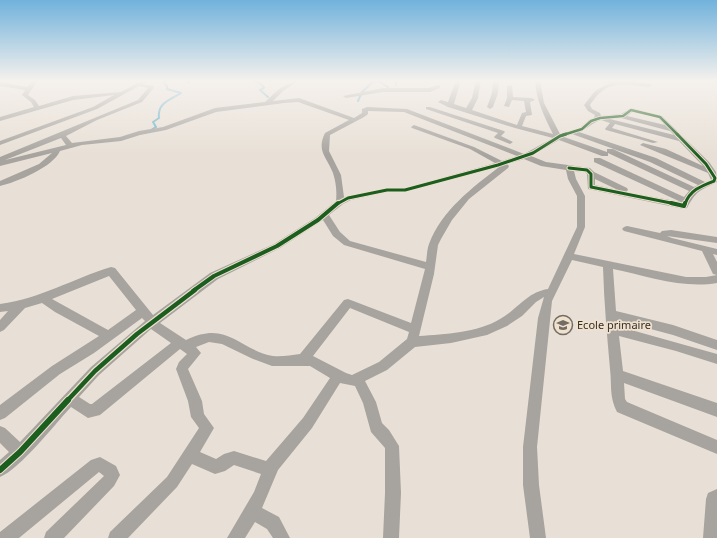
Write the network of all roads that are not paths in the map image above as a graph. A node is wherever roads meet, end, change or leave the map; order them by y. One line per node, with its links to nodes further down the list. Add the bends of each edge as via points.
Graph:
1 (40, 105): 10 (street)
2 (100, 105): 15 (street)
3 (128, 105): 19 (street)
4 (251, 105): 28 (street, via 215,110 164,129 121,139)
5 (313, 105): 18 (street)
6 (471, 105): 13 (street)
7 (528, 105): 21 (street, via 529,115 524,114)
8 (543, 105): 24 (street)
9 (587, 105): 16 (street)
10 (35, 106): 14 (street)
11 (450, 106): 13 (street)
12 (428, 108): 32 (street, via 502,132 498,137)
13 (468, 111): 21 (street)
14 (0, 117)
15 (67, 118): 19 (street, via 68,122); 26 (street)
16 (599, 118): 17 (street); 22 (street)
17 (617, 119): 25 (street); 25 (street, via 631,110 660,117); 27 (street, via 608,129)
18 (354, 120): 32 (street, via 365,114 365,109 404,110); 45 (street, via 327,134 324,145 326,155 336,172 341,193)
19 (81, 126): 23 (street)
20 (414, 127): 35 (street)
21 (519, 127): 24 (street)
22 (572, 132): 24 (street); 31 (street)
23 (62, 135): 28 (street); 33 (street)
24 (558, 137): 31 (street); 32 (street)
25 (682, 139): 39 (street)
26 (0, 143)
27 (663, 144)
28 (70, 145): 30 (street)
29 (643, 145): 39 (street)
30 (56, 150): 36 (street); 40 (street, via 56,154 36,169)
31 (610, 150): 34 (street); 41 (street, via 653,160); 43 (street)
32 (530, 154): 35 (street); 37 (street, via 544,164)
33 (0, 160)
34 (597, 160): 38 (street); 44 (street)
35 (506, 162): 45 (street, via 405,190 387,190); 54 (street, via 459,204 433,245)
36 (0, 164)
37 (569, 168): 38 (street); 52 (street, via 581,196 582,210 580,232)
38 (589, 172): 44 (street, via 638,196 684,206)
39 (712, 172): 41 (street, via 714,181)
40 (0, 184)
41 (706, 184): 42 (street); 43 (street)
42 (717, 187)
43 (694, 190): 44 (street)
44 (686, 201)
45 (340, 202): 46 (street)
46 (325, 215): 54 (street, via 334,233 347,243); 63 (street, via 277,246 214,276)
47 (627, 229): 48 (street)
48 (662, 237): 49 (street, via 665,233 671,233); 50 (street)
49 (717, 240)
50 (705, 249): 51 (street); 55 (street)
51 (717, 252)
52 (568, 256): 53 (street); 57 (street)
53 (608, 264): 56 (street, via 686,281); 62 (street)
54 (430, 267): 66 (street)
55 (717, 271)
56 (717, 279)
57 (552, 292): 68 (street, via 540,294 518,313 487,330 451,338); 93 (street, via 547,301 544,318 530,447 531,485)
58 (43, 298): 59 (street); 61 (street, via 111,271); 67 (street)
59 (21, 305): 60 (street); 64 (street)
60 (0, 308)
61 (144, 311): 63 (street); 67 (street)
62 (610, 314): 65 (street); 70 (street)
63 (152, 324): 69 (street); 76 (street, via 114,353)
64 (0, 327)
65 (612, 329): 71 (street); 73 (street)
66 (415, 330): 68 (street); 72 (street, via 348,304)
67 (108, 336): 78 (street)
68 (412, 342): 75 (street, via 383,366)
69 (183, 344): 72 (street, via 217,337 272,361); 76 (street, via 95,410 88,411); 82 (street, via 195,353 183,366 182,372 195,401 198,417 207,427)
70 (717, 345)
71 (717, 359)
72 (304, 360): 74 (street, via 314,362)
73 (617, 374): 77 (street); 80 (street, via 618,400 622,407)
74 (337, 377): 75 (street); 84 (street, via 317,412)
75 (358, 380): 92 (street, via 369,402 376,427 392,446)
76 (70, 399): 81 (street)
77 (717, 410)
78 (0, 412)
79 (0, 433): 81 (street)
80 (717, 447)
81 (20, 452): 83 (street)
82 (190, 455): 84 (street, via 215,467 234,457); 89 (street, via 172,482)
83 (0, 470)
84 (270, 470): 86 (street)
85 (717, 497): 94 (street, via 714,499)
86 (253, 512): 90 (street); 91 (street, via 273,523)
87 (6, 538): 88 (street, via 96,465 100,464 110,471 112,475 109,480)
88 (52, 538)
89 (116, 538)
90 (235, 538)
91 (282, 538)
92 (391, 538)
93 (538, 538)
94 (711, 538)

